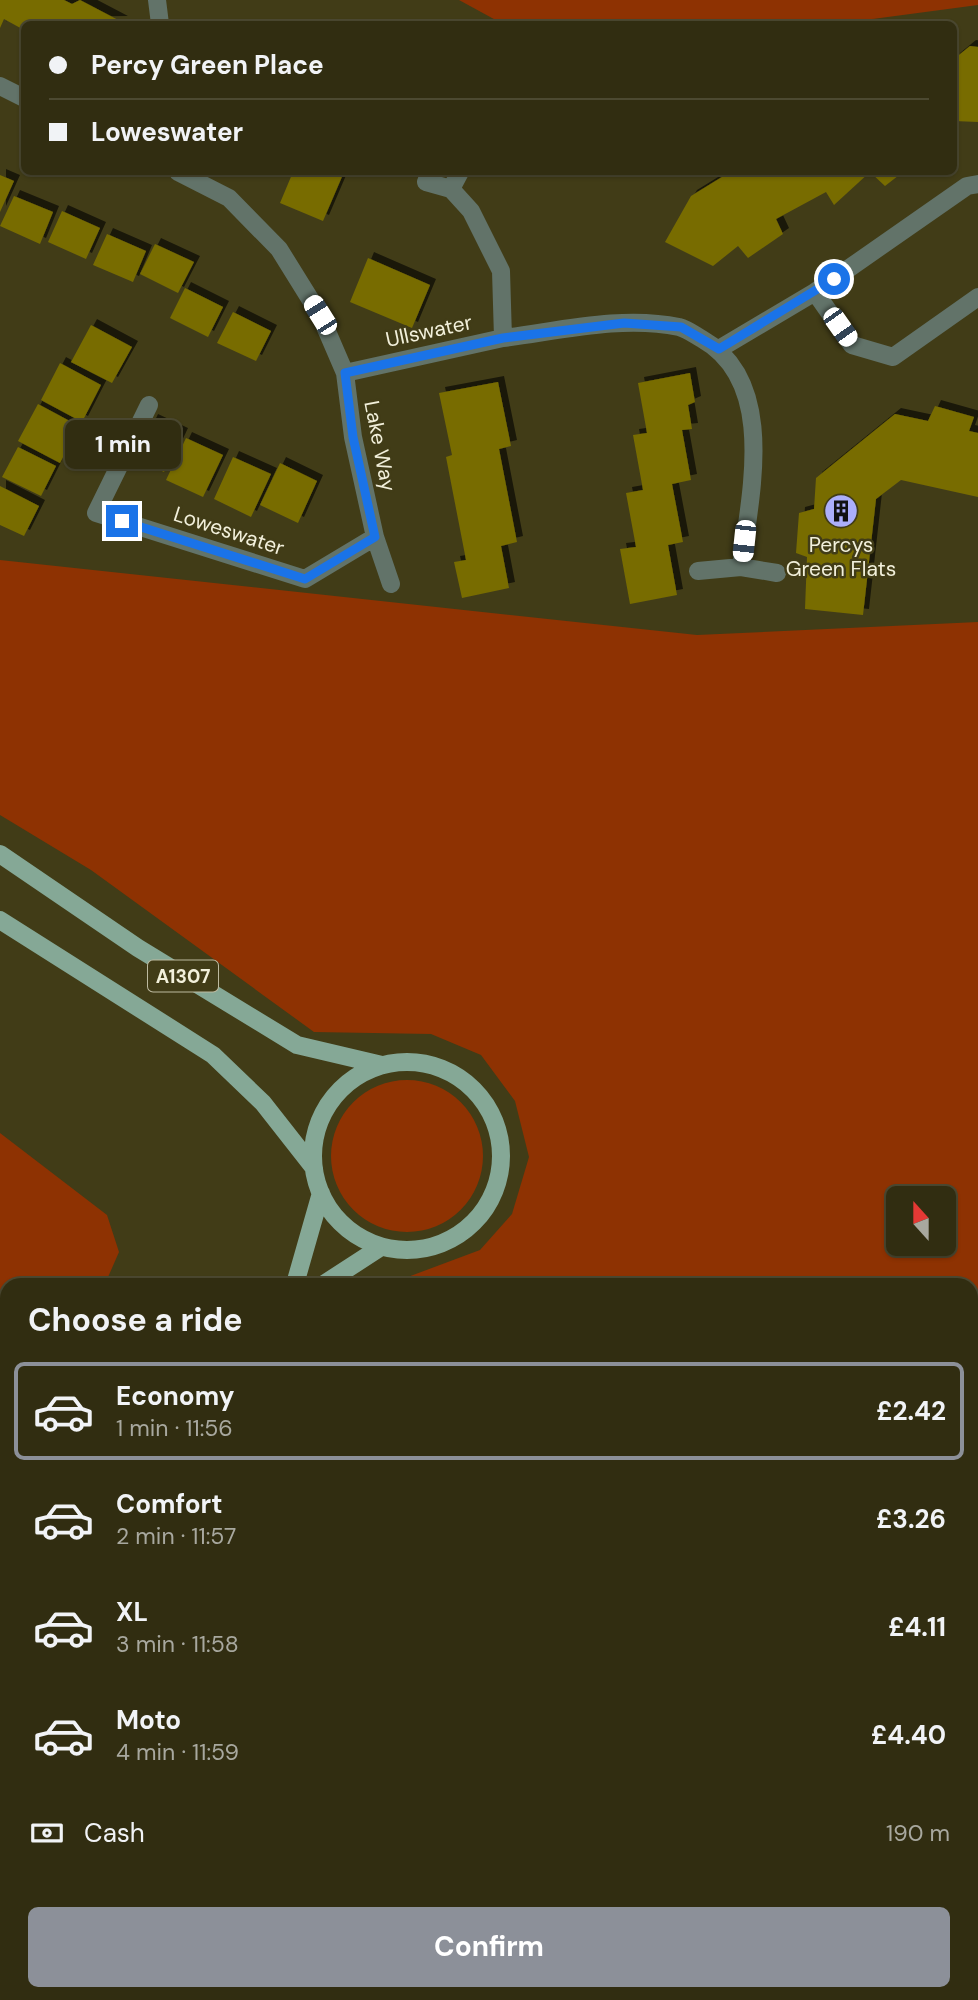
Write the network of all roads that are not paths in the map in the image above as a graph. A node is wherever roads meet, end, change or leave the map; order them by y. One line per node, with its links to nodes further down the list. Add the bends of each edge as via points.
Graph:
1 (157, 0): 2 (street)
2 (160, 21)
3 (0, 86): 4 (street)
4 (21, 96)
5 (184, 175): 14 (street, Lake Way, via 229,198 279,249 320,315)
6 (458, 175): 9 (street)
7 (426, 182): 9 (street)
8 (978, 184): 10 (street, via 967,186)
9 (451, 189): 12 (street, Ullswater, via 471,211 500,271)
10 (815, 292): 11 (street, via 852,345 893,357); 13 (street)
11 (978, 297)
12 (503, 338): 13 (street, via 624,323 681,327); 14 (street, Ullswater)
13 (719, 349): 17 (street, via 738,372 749,400 753,466)
14 (345, 373): 16 (street, Lake Way, via 353,437)
15 (149, 405): 16 (street, Loweswater, via 96,513 305,579)
16 (375, 537): 20 (street, Lake Way)
17 (741, 566): 18 (street); 19 (street)
18 (698, 571)
19 (777, 573)
20 (391, 584)
21 (0, 854): 23 (main road, A1307, via 138,948 297,1045)
22 (0, 920): 24 (main road, A1307, via 213,1055 263,1103)
23 (382, 1065): 24 (main road, via 357,1076 336,1093 314,1142); 26 (main road, via 413,1061 444,1069 471,1086 491,1110 501,1140 501,1172 491,1202 470,1227 443,1243 423,1248)
24 (314, 1168): 25 (main road)
25 (320, 1193): 26 (main road, via 335,1216 356,1235); 27 (main road)
26 (381, 1247): 28 (main road)
27 (297, 1278)
28 (333, 1278)

